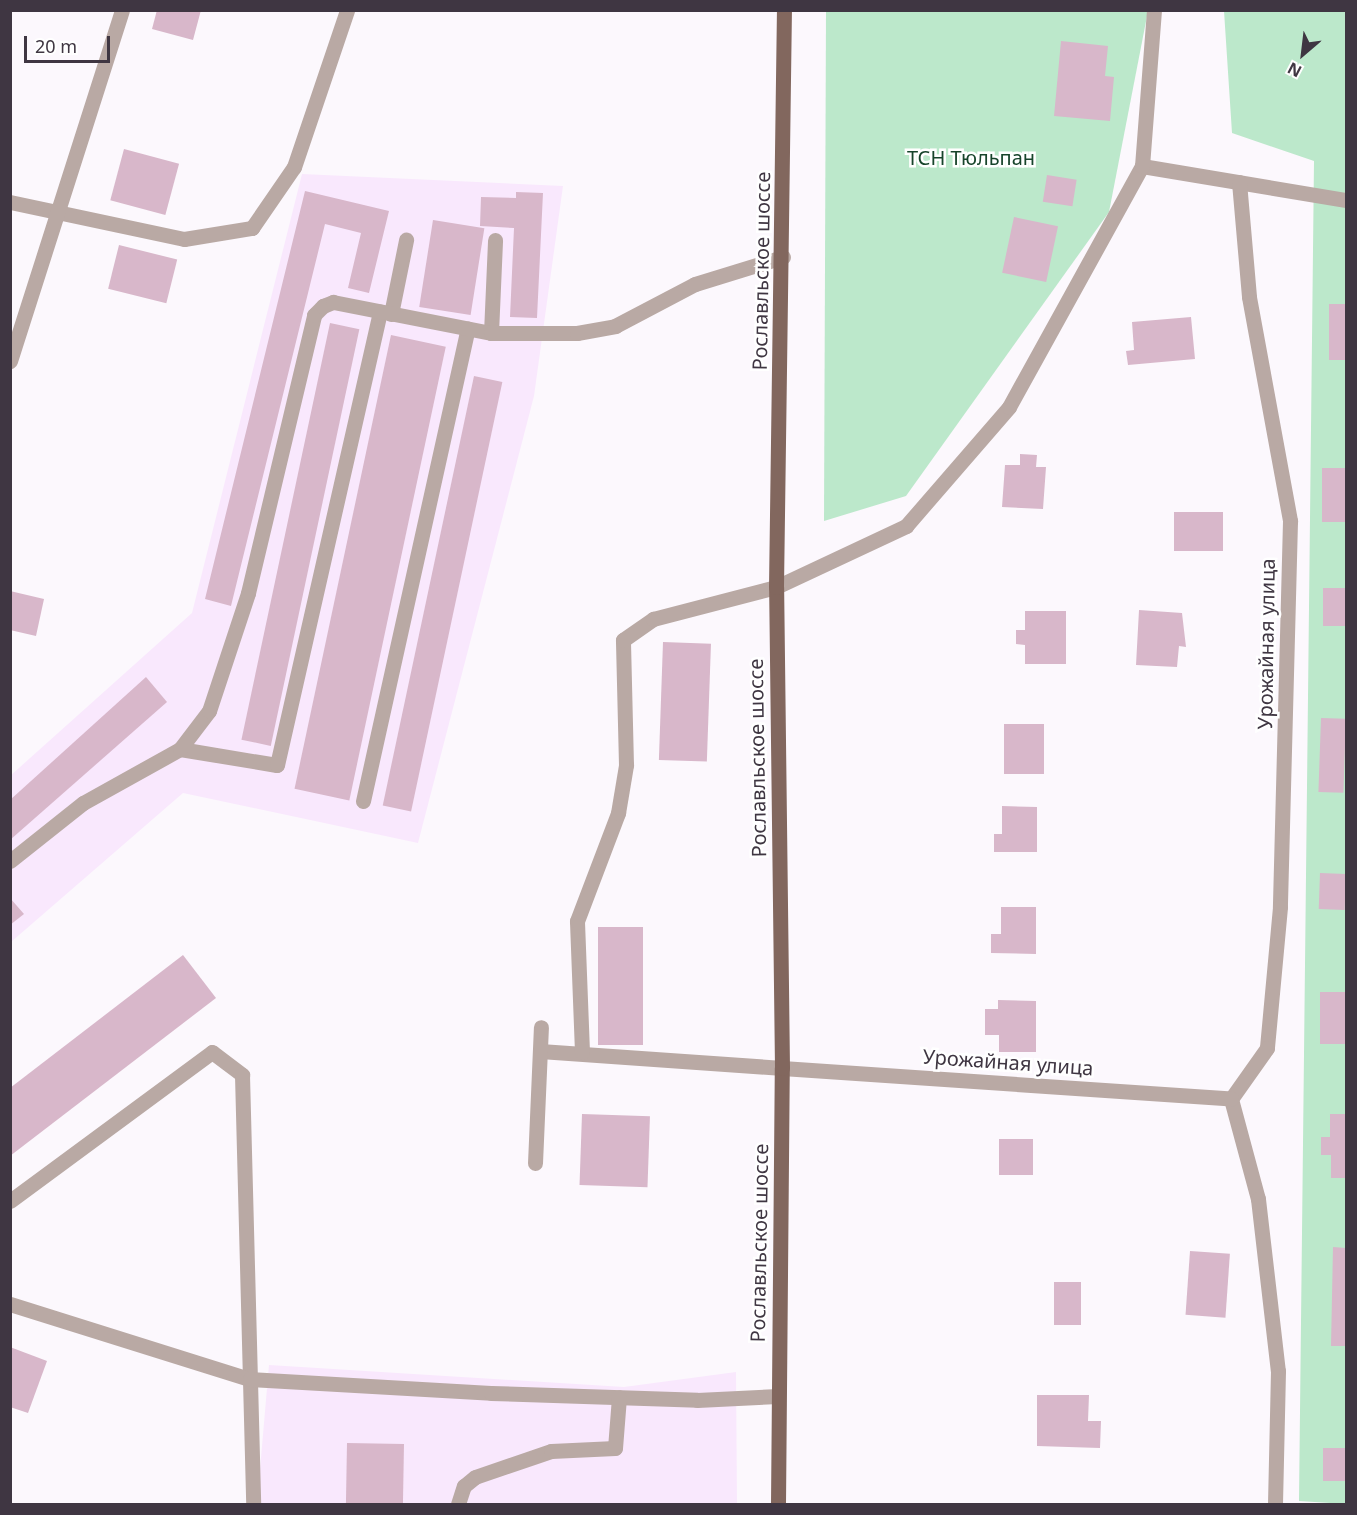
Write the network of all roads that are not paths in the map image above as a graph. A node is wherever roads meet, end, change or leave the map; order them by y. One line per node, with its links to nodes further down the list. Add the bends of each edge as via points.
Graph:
1 (122, 10): 9 (street)
2 (347, 10): 9 (street, via 294,167 252,228 184,239)
3 (784, 10): 12 (main road, Рославльское шоссе)
4 (1154, 10): 5 (street)
5 (1142, 166): 6 (street); 17 (street, via 1009,406 906,526)
6 (1239, 182): 7 (street); 25 (street, Урожайная улица, via 1249,297 1290,521 1280,907 1267,1048)
7 (1347, 200)
8 (10, 202): 9 (street)
9 (58, 212): 16 (street)
10 (406, 240): 13 (street)
11 (495, 240): 15 (street)
12 (783, 257): 15 (street, via 696,284 615,326 577,333); 17 (main road, Рославльское шоссе)
13 (385, 313): 14 (street); 18 (street, via 333,302 314,315 248,593 209,711); 18 (street, via 277,765)
14 (468, 329): 15 (street); 19 (street)
15 (491, 333)
16 (10, 360)
17 (776, 587): 23 (street, via 653,619 623,640 626,765 618,813 577,921); 24 (main road, Рославльское шоссе)
18 (180, 749): 20 (street, via 83,803)
19 (363, 801)
20 (10, 861)
21 (541, 1028): 22 (street)
22 (540, 1051): 23 (street, Урожайная улица); 26 (street)
23 (582, 1052): 24 (street, Урожайная улица)
24 (782, 1068): 25 (street, Урожайная улица); 30 (main road, Рославльское шоссе)
25 (1231, 1099): 35 (street, via 1258,1199 1278,1371)
26 (535, 1163)
27 (10, 1201): 29 (street, via 212,1052 228,1060 242,1075)
28 (10, 1304): 29 (street)
29 (250, 1379): 31 (street); 32 (street)
30 (778, 1396): 31 (street); 34 (main road, Рославльское шоссе)
31 (619, 1397): 33 (street, via 615,1448 551,1451 475,1477 464,1486)
32 (253, 1504)
33 (458, 1504)
34 (778, 1504)
35 (1275, 1504)

